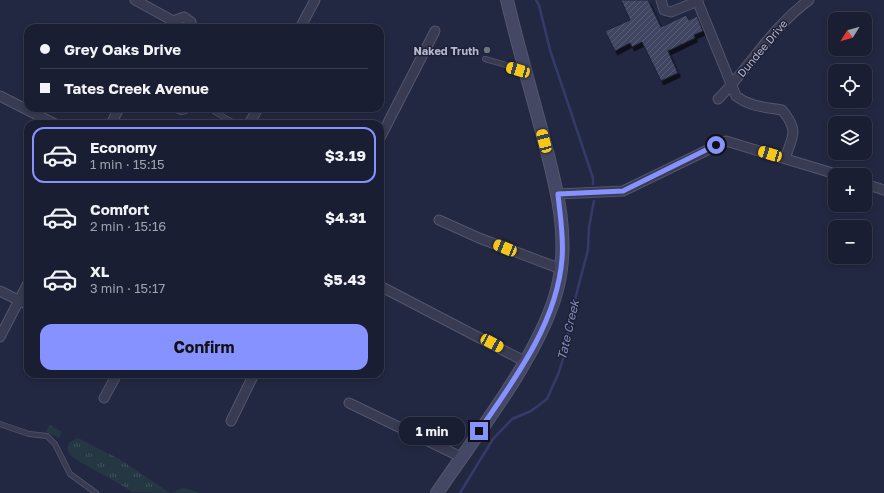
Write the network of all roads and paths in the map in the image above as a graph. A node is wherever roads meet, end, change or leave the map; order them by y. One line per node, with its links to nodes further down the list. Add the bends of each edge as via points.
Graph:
1 (135, 0): 7 (street)
2 (315, 0): 10 (street)
3 (507, 0): 13 (main road)
4 (660, 0): 6 (street, via 664,10 671,12)
5 (809, 0): 14 (street, Dundee Drive, via 778,27)
6 (698, 1): 14 (street)
7 (172, 24)
8 (175, 24): 9 (street, via 178,18 186,18)
9 (191, 24)
10 (302, 24)
11 (435, 31): 22 (street)
12 (485, 59): 13 (lane)
13 (525, 70): 27 (main road)
14 (732, 85): 16 (street, Dundee Drive); 23 (street, via 736,96 744,102 782,110 790,119 794,131)
15 (0, 96): 17 (street)
16 (718, 99)
17 (24, 106)
18 (39, 112): 20 (street)
19 (217, 112): 21 (lane)
20 (50, 120)
21 (230, 120)
22 (384, 130)
23 (785, 158): 24 (street); 27 (street, via 726,141 623,191)
24 (828, 172)
25 (872, 186): 26 (street)
26 (884, 190)
27 (558, 194): 29 (main road, via 562,239)
28 (439, 220): 29 (street)
29 (561, 269): 36 (main road, via 548,315)
30 (384, 288): 36 (street)
31 (0, 291): 33 (street)
32 (24, 291): 33 (street)
33 (19, 301): 34 (street); 35 (street)
34 (24, 303)
35 (0, 337)
36 (524, 360): 43 (main road)
37 (115, 378): 39 (street)
38 (252, 378): 41 (street)
39 (104, 398)
40 (349, 403): 43 (street)
41 (231, 421)
42 (0, 424): 44 (lane, via 29,434 48,436 55,444 70,474)
43 (461, 457): 45 (main road)
44 (96, 493)
45 (437, 493)

